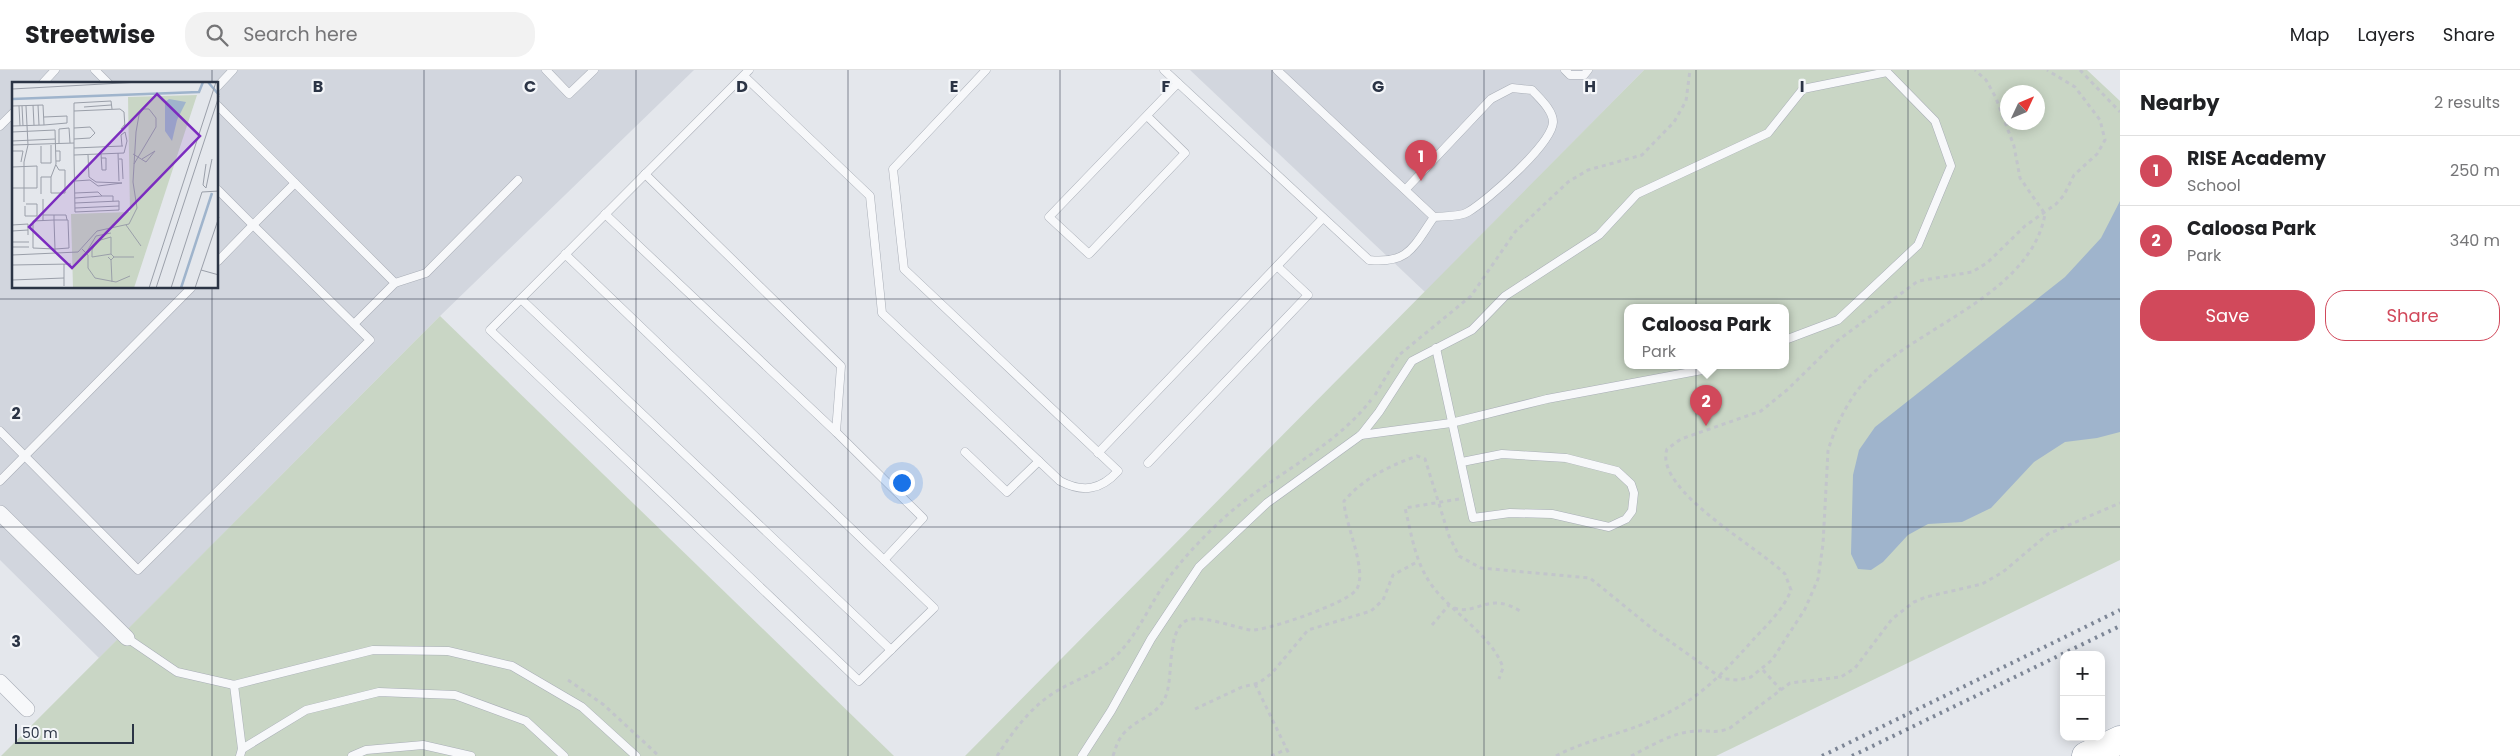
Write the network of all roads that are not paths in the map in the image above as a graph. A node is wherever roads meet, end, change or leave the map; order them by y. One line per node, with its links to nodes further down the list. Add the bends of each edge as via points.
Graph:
1 (55, 70): 12 (lane)
2 (95, 70): 13 (lane)
3 (233, 70): 15 (lane)
4 (546, 70): 5 (lane, via 569,94)
5 (594, 70)
6 (986, 70): 44 (lane, via 893,169 904,269)
7 (1164, 70): 14 (lane)
8 (1277, 70): 23 (lane)
9 (1565, 70): 10 (lane, via 1570,75 1584,75)
10 (1588, 70)
11 (746, 73): 20 (lane); 46 (lane, via 870,196 882,313)
12 (44, 82)
13 (107, 82)
14 (1178, 83): 18 (lane); 26 (lane)
15 (219, 85)
16 (219, 107): 22 (lane)
17 (12, 114): 19 (lane)
18 (1147, 116): 18 (lane, via 1049,217 1089,254 1185,153)
19 (0, 126)
20 (645, 174): 25 (lane); 41 (lane, via 842,366)
21 (518, 180): 32 (lane, via 426,273)
22 (295, 183): 28 (lane); 32 (lane)
23 (1406, 189): 27 (lane); 27 (lane, via 1491,99 1512,88 1532,90 1553,120 1550,134 1526,163 1466,214)
24 (219, 191): 28 (lane)
25 (605, 214): 29 (lane); 41 (lane)
26 (1323, 218): 27 (lane, via 1368,260 1387,262 1408,254); 31 (lane)
27 (1434, 218)
28 (253, 225): 30 (lane); 35 (lane)
29 (565, 254): 34 (lane); 51 (lane)
30 (219, 260)
31 (1277, 266): 44 (lane); 48 (lane, via 1308,295)
32 (395, 283): 35 (lane)
33 (190, 289): 45 (lane)
34 (521, 299): 53 (lane); 53 (lane, via 490,330 859,681)
35 (354, 324): 45 (lane, via 370,340 138,570)
36 (1789, 338): 37 (lane, via 1838,320 1918,245 1951,166 1935,121 1887,72 1803,89 1768,132 1637,194 1598,235 1504,296 1472,330)
37 (1436, 348): 39 (lane); 42 (lane, via 1412,361)
38 (1705, 369): 39 (lane, via 1547,400)
39 (1451, 423): 42 (lane); 47 (lane)
40 (0, 431): 45 (lane)
41 (836, 432): 51 (lane, via 923,518)
42 (1361, 435): 63 (lane, via 1267,503 1199,568 1151,639)
43 (965, 452): 46 (lane, via 1008,492)
44 (1098, 452): 46 (lane, via 1118,471 1109,481 1085,490 1072,488 1060,481)
45 (24, 456): 49 (lane)
46 (1039, 461)
47 (1462, 462): 47 (lane, via 1473,518 1510,513 1552,514 1609,527 1626,519 1634,502 1631,484 1618,471 1566,458 1502,454)
48 (1148, 463)
49 (0, 481)
50 (0, 513): 52 (street)
51 (884, 560): 53 (lane, via 934,608)
52 (127, 638): 55 (lane, via 178,672)
53 (892, 650)
54 (0, 682): 56 (street)
55 (234, 685): 58 (lane); 62 (lane, via 373,650 448,651 512,666 582,707)
56 (27, 709)
57 (2120, 740): 64 (highway)
58 (241, 753): 61 (lane, via 306,710 379,692 455,696 526,721)
59 (352, 756): 60 (lane, via 366,750 423,745)
60 (471, 756)
61 (564, 756)
62 (636, 756)
63 (1082, 756)
64 (2086, 756)

